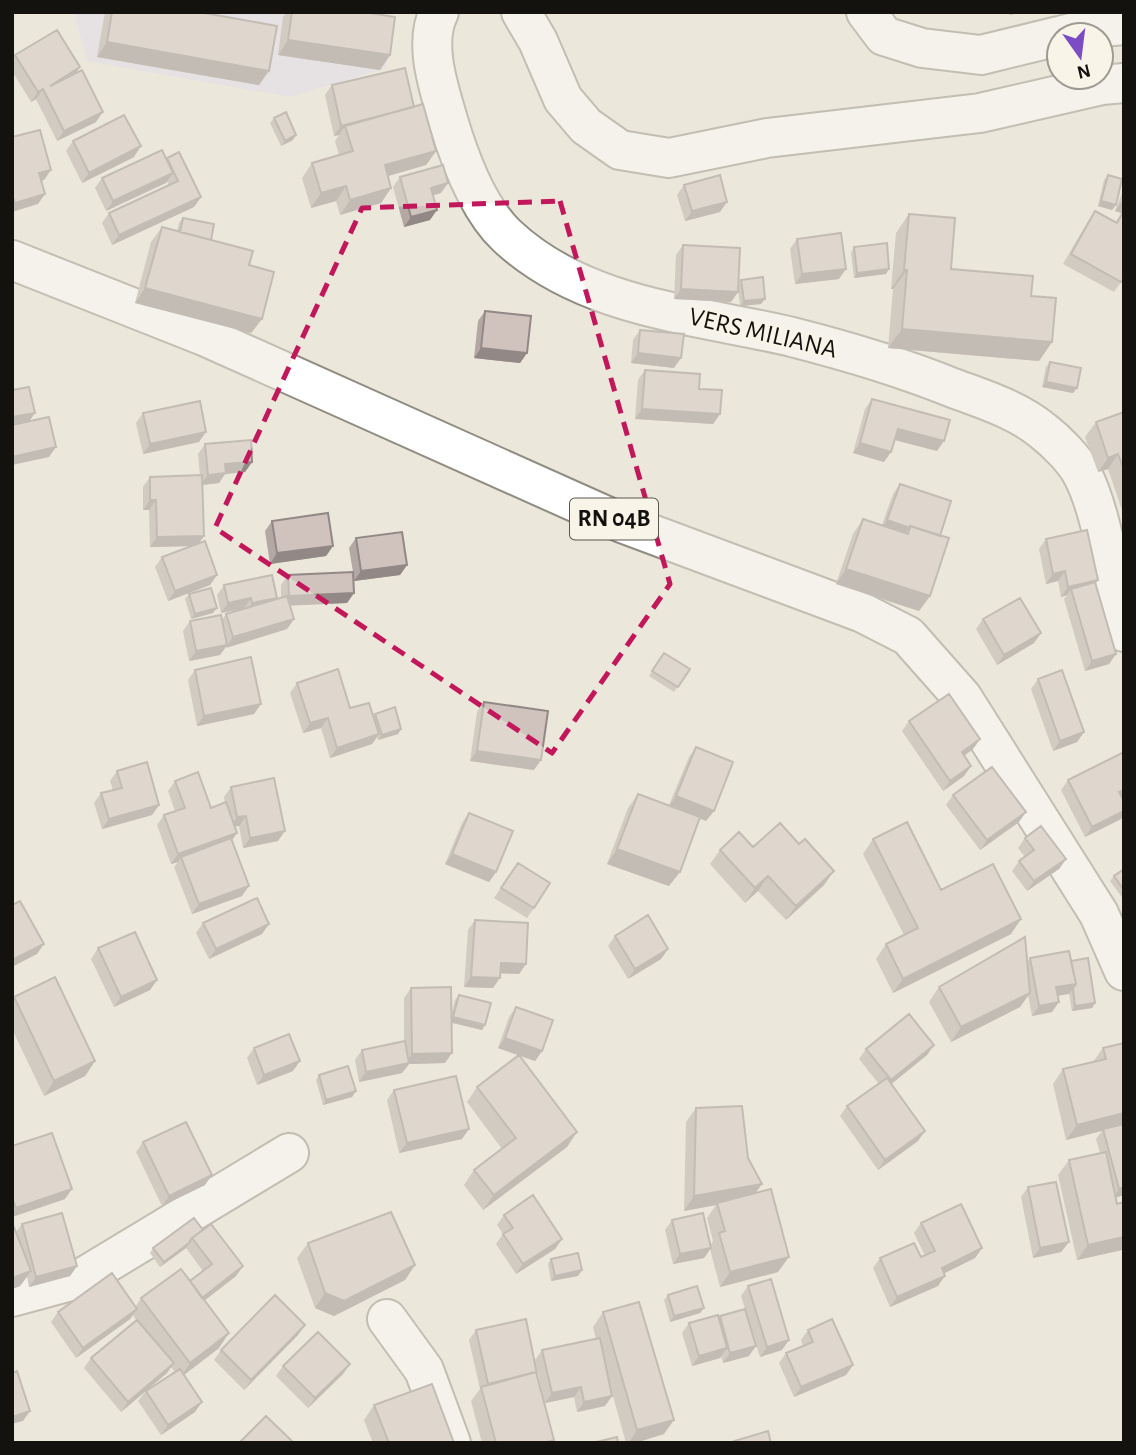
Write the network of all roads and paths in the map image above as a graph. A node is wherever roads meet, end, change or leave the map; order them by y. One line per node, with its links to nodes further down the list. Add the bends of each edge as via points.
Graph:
1 (439, 12): 7 (main road, VERS MILIANA, via 432,26 436,77 456,148 475,191 506,235 560,276 625,301 793,338 911,371 1002,407 1043,431 1082,474 1098,520)
2 (521, 12): 5 (main road, via 564,99 586,126 620,150 670,158 767,138 981,113)
3 (866, 12): 4 (main road, via 884,36 922,48 981,55)
4 (1045, 39)
5 (1124, 83)
6 (12, 260): 8 (main road, RN 04B, via 204,336 622,523 863,613 908,636 962,697 1099,914)
7 (1124, 632)
8 (1124, 971)
9 (289, 1153): 10 (main road, via 82,1278)
10 (12, 1297)
11 (387, 1319): 12 (main road, via 424,1370)
12 (451, 1443)

